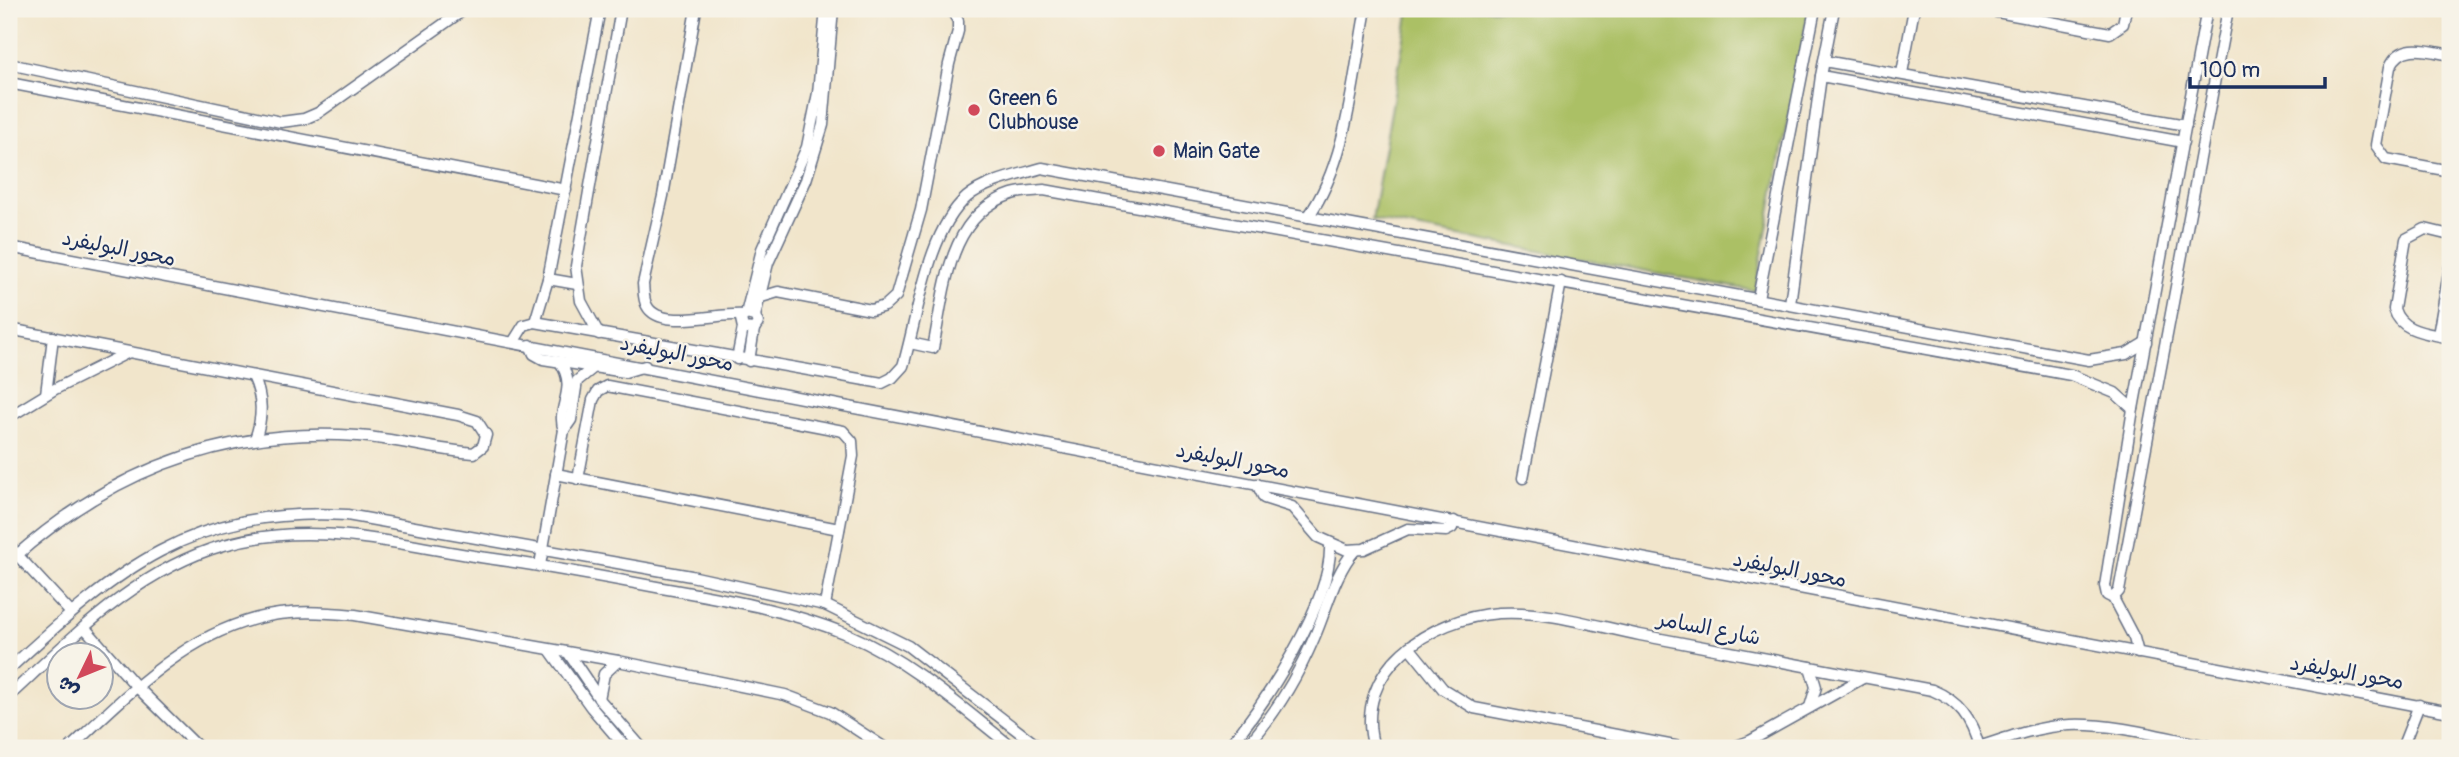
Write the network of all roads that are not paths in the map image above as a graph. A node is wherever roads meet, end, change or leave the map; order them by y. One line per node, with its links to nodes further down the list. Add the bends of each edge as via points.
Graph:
1 (465, 9): 18 (street, via 325,109 296,121)
2 (600, 9): 26 (street)
3 (621, 9): 37 (street, via 576,266)
4 (696, 9): 42 (street, via 643,293 650,310 663,318 727,315)
5 (826, 9): 24 (street)
6 (833, 9): 24 (street, via 828,93)
7 (951, 9): 38 (street, via 958,31 921,210 896,296 871,310)
8 (1366, 9): 28 (street, via 1335,167 1325,194)
9 (1815, 9): 40 (street)
10 (1834, 9): 17 (street)
11 (1914, 9): 19 (street)
12 (1981, 9): 13 (street, via 2110,33 2123,24)
13 (2126, 9)
14 (2207, 9): 22 (street)
15 (2228, 9): 29 (street)
16 (2450, 55): 25 (street, via 2412,49 2394,58 2376,139 2378,151 2386,159)
17 (1824, 61): 19 (street); 20 (street)
18 (9, 64)
19 (1902, 73): 22 (street)
20 (1821, 76): 23 (street); 41 (street)
21 (9, 83): 26 (street)
22 (2186, 125): 23 (street)
23 (2183, 142): 27 (street)
24 (812, 148): 32 (street)
25 (2450, 171)
26 (566, 190): 34 (street)
27 (2171, 213): 29 (street); 50 (street)
28 (1308, 217): 40 (street); 51 (street, via 1042,168 1015,176 968,196 948,220 936,244)
29 (2189, 217): 77 (street, via 2119,591)
30 (2450, 234): 46 (street, via 2425,229 2406,239 2394,309 2407,327)
31 (9, 247): 49 (street, محور البوليفرد)
32 (767, 251): 35 (street); 42 (street)
33 (2450, 267): 46 (street)
34 (548, 279): 37 (street); 43 (street)
35 (762, 281): 38 (street); 39 (street)
36 (1561, 282): 51 (street, via 1044,190 1012,194 981,212 965,228 952,256 933,348); 62 (street, via 2071,375 2115,393); 66 (street)
37 (577, 284): 45 (street, via 584,310)
38 (778, 292): 39 (street)
39 (758, 298): 42 (street)
40 (1758, 298): 41 (street)
41 (1790, 304): 50 (street, via 2089,360 2110,359)
42 (746, 319): 54 (street); 55 (street, via 754,329)
43 (535, 322): 45 (street); 49 (street, via 524,325)
44 (9, 329): 47 (street)
45 (599, 334): 54 (street)
46 (2438, 335): 48 (street)
47 (53, 337): 53 (street); 60 (street)
48 (2450, 338)
49 (514, 341): 52 (street, محور البوليفرد)
50 (2146, 342): 62 (street)
51 (910, 343): 55 (street, via 903,366 882,383)
52 (530, 345): 56 (street, via 537,357); 57 (street, محور البوليفرد)
53 (127, 352): 59 (street); 60 (street)
54 (737, 359): 55 (street)
55 (748, 361)
56 (560, 362): 58 (street); 61 (street, via 569,384)
57 (645, 366): 58 (street, via 625,372); 68 (street, محور البوليفرد)
58 (594, 368): 61 (street, via 577,381)
59 (253, 376): 64 (street, via 262,414); 64 (street, via 469,418 481,425 486,435 483,446 474,453 355,435)
60 (46, 394): 63 (street)
61 (569, 408): 65 (street, via 562,419)
62 (2133, 410): 77 (street, via 2105,586)
63 (9, 417)
64 (255, 439): 75 (street, via 185,454 141,472 79,509)
65 (556, 474): 67 (street); 73 (street)
66 (1524, 478)
67 (578, 479): 70 (street); 70 (street, via 598,391 612,386 659,395 836,429 849,436 853,456)
68 (1257, 484): 69 (street, محور البوليفرد); 71 (street, via 1261,496 1292,507)
69 (1454, 521): 74 (street, via 1446,531 1408,529); 83 (street, محور البوليفرد)
70 (839, 529): 78 (street)
71 (1330, 544): 74 (street); 104 (street, via 1328,570 1303,632 1269,694)
72 (9, 546): 75 (street)
73 (542, 549): 76 (street); 78 (street); 79 (street, via 347,515 272,517 219,527 169,546 120,574)
74 (1355, 550): 105 (street, via 1341,569 1293,681)
75 (13, 559): 79 (street)
76 (540, 565): 80 (street, via 350,534 274,534 224,545 176,563 129,590); 102 (street, via 765,606 816,622 901,663)
77 (2113, 598): 83 (street)
78 (825, 605): 103 (street, via 908,646)
79 (71, 613): 85 (street)
80 (84, 627): 89 (street); 91 (street)
81 (1409, 647): 87 (street, شارع السامر, via 1457,620 1528,613); 106 (street, شارع السامر, via 1377,688 1371,722); 107 (street, via 1443,689 1475,708)
82 (550, 650): 84 (street); 91 (street, via 355,615 289,613 218,632); 99 (street)
83 (2138, 653): 94 (street, محور البوليفرد)
84 (569, 654): 86 (street); 93 (street)
85 (20, 658): 88 (street); 89 (street)
86 (618, 661): 93 (street, via 604,674); 101 (street, via 785,695 830,712)
87 (1810, 667): 90 (street, شارع السامر); 95 (street, via 1816,687)
88 (9, 668)
89 (34, 673): 92 (street)
90 (1863, 677): 95 (street); 109 (street, شارع السامر, via 1932,690 1949,698 1968,718)
91 (136, 686): 97 (street); 98 (street)
92 (9, 695)
93 (600, 700): 100 (street)
94 (2419, 705): 96 (street, محور البوليفرد); 111 (street)
95 (1810, 707): 108 (street)
96 (2450, 712)
97 (70, 748)
98 (199, 748)
99 (626, 748)
100 (642, 748)
101 (885, 748)
102 (1013, 748)
103 (1040, 748)
104 (1228, 748)
105 (1245, 748)
106 (1374, 748)
107 (1685, 748)
108 (1731, 748)
109 (1978, 748): 110 (street, via 2051,727 2084,725)
110 (2220, 748)
111 (2402, 748)

